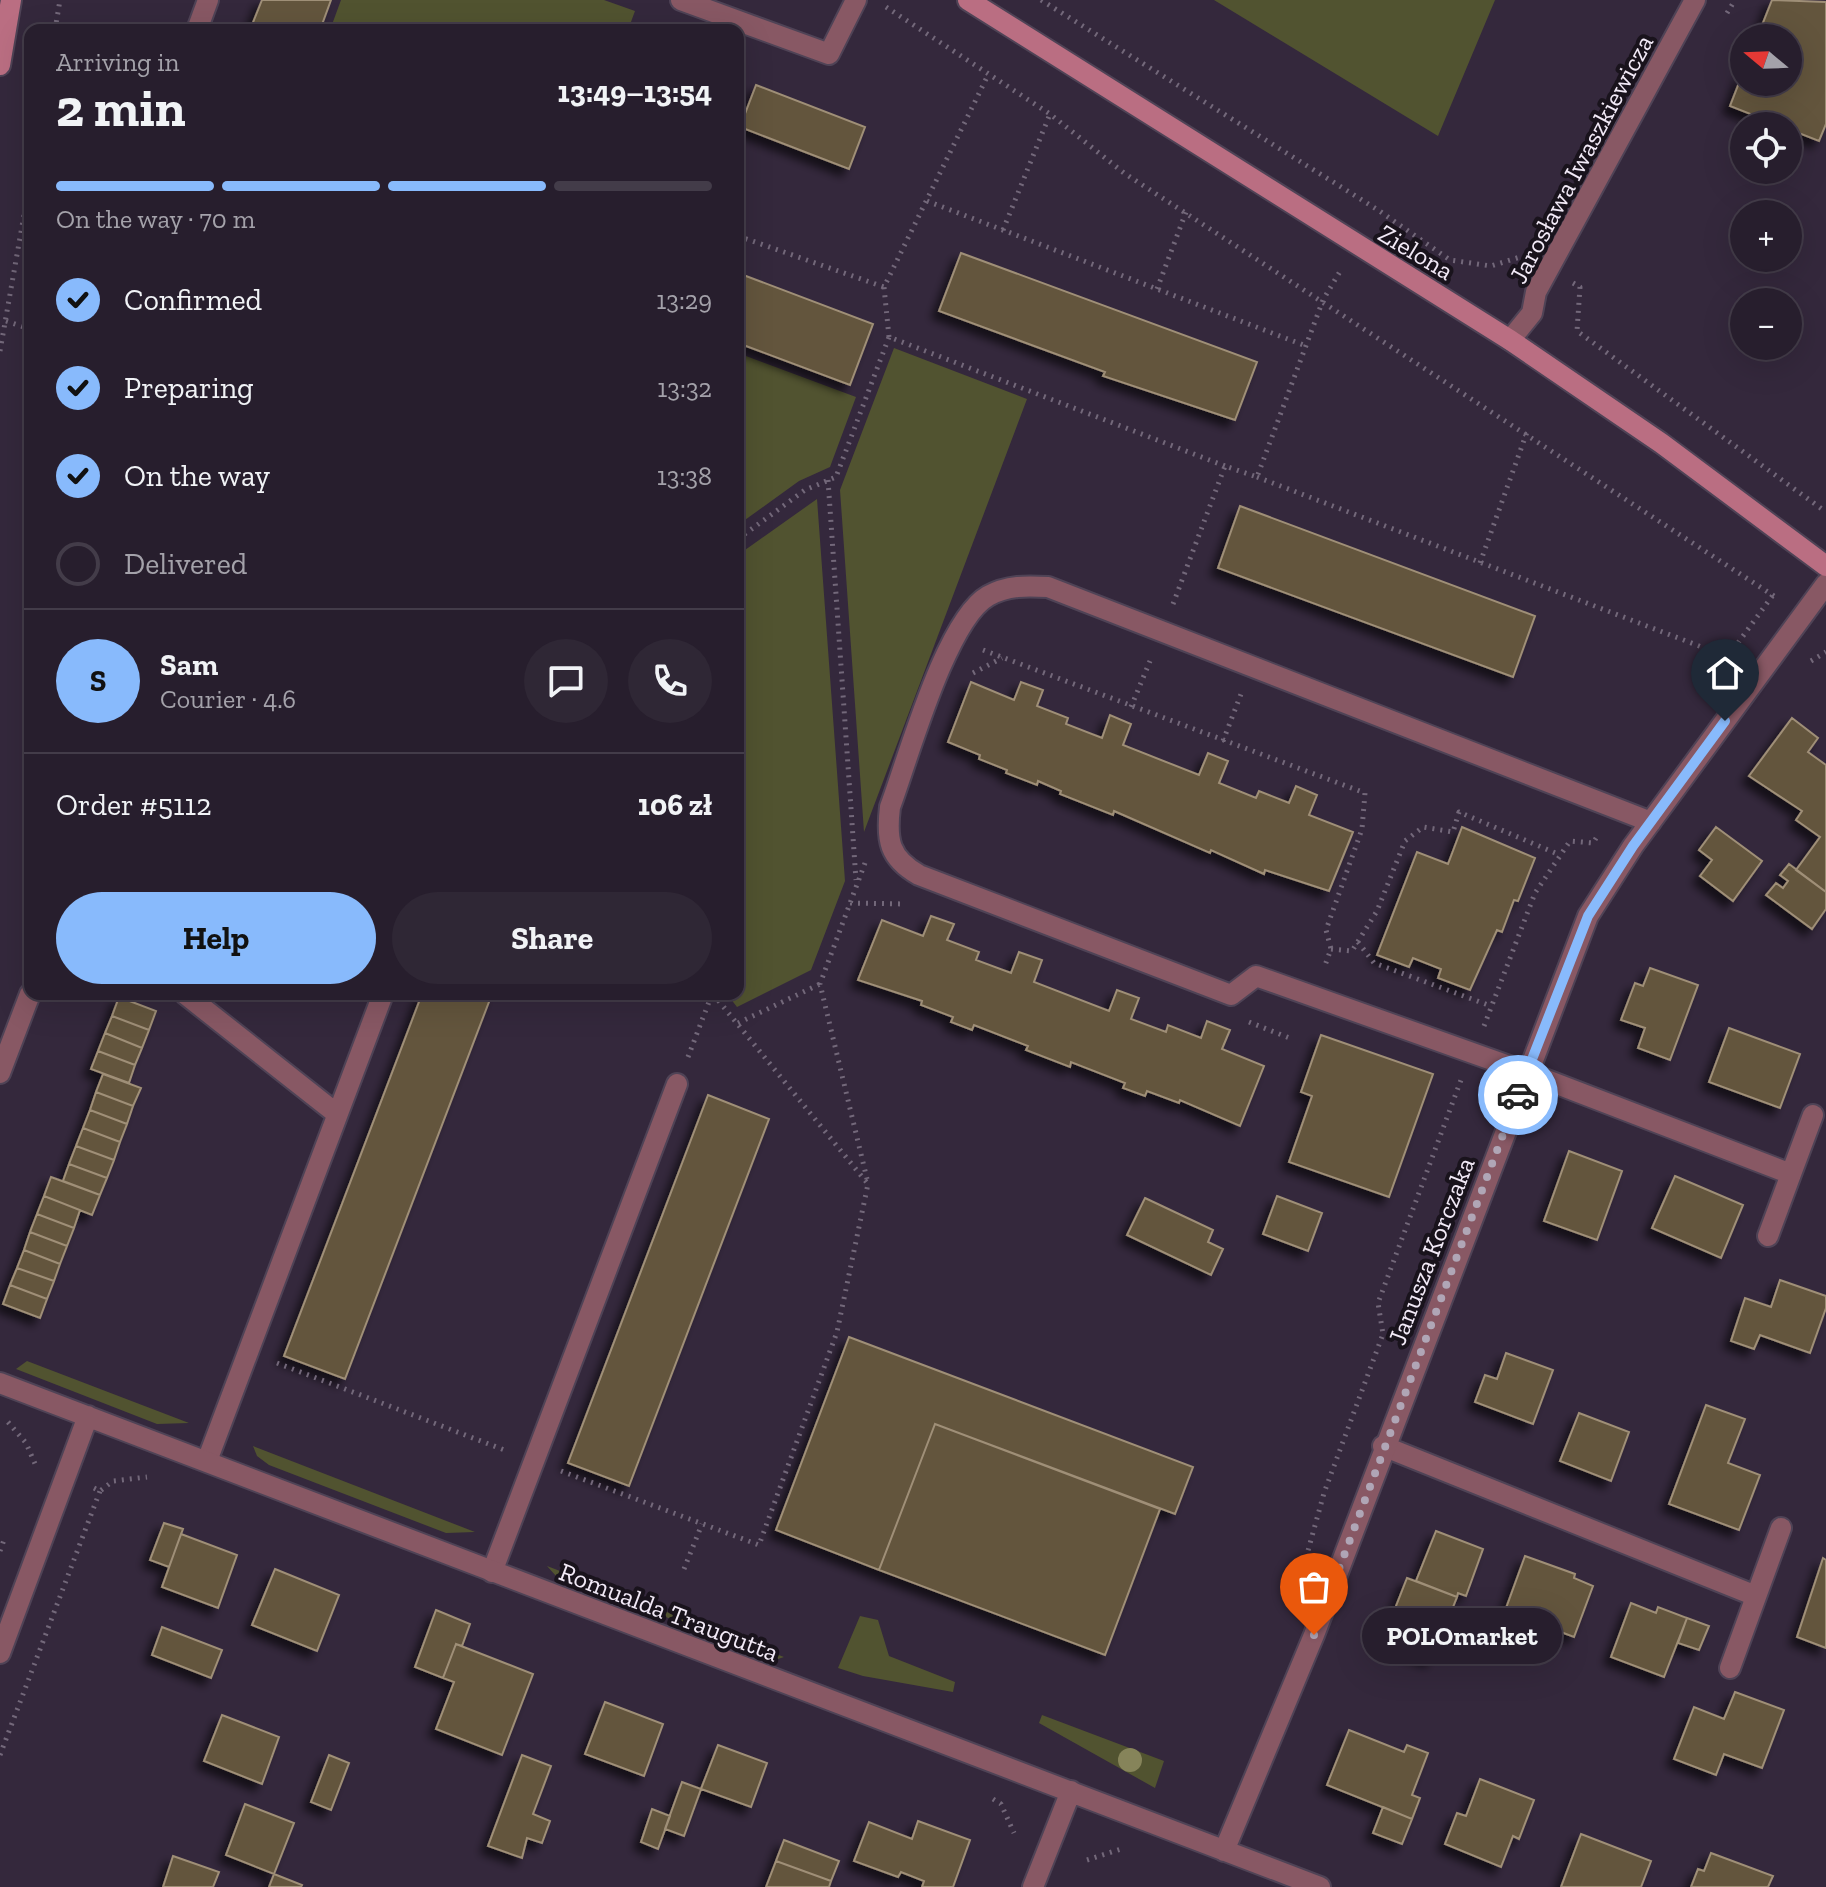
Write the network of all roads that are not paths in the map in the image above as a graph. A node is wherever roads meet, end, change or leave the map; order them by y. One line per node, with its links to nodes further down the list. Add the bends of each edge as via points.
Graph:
1 (11, 0): 8 (street)
2 (208, 0): 7 (street)
3 (681, 0): 4 (street, via 829,54)
4 (856, 0)
5 (968, 0): 9 (street, Zielona)
6 (1695, 0): 9 (street, Jarosława Iwaszkiewicza, via 1536,292 1532,313)
7 (199, 24)
8 (0, 65)
9 (1510, 340): 10 (street, Zielona, via 1738,498)
10 (1826, 566)
11 (1826, 584): 12 (street, Janusza Korczaka)
12 (1651, 822): 16 (street, Janusza Korczaka, via 1588,916); 16 (street, via 1048,587 1019,585 986,597 952,639 890,807 887,834 900,864 1231,995 1256,976)
13 (28, 1000): 17 (street)
14 (193, 1000): 19 (street)
15 (381, 1000): 19 (street)
16 (1526, 1072): 21 (street); 25 (street, Janusza Korczaka)
17 (0, 1073)
18 (677, 1084): 28 (street)
19 (337, 1114): 26 (street)
20 (1813, 1115): 21 (street)
21 (1791, 1174): 22 (street)
22 (1768, 1236)
23 (0, 1383): 24 (street, Romualda Traugutta)
24 (88, 1416): 26 (street, Romualda Traugutta); 30 (street)
25 (1383, 1446): 29 (street); 33 (street, Janusza Korczaka, via 1314,1635)
26 (207, 1461): 28 (street, Romualda Traugutta)
27 (1781, 1528): 29 (street)
28 (492, 1572): 32 (street, Romualda Traugutta)
29 (1756, 1596): 31 (street)
30 (0, 1653)
31 (1730, 1668)
32 (1071, 1791): 33 (street, Romualda Traugutta); 34 (street)
33 (1224, 1851): 35 (street, Romualda Traugutta)
34 (1033, 1887)
35 (1320, 1887)

